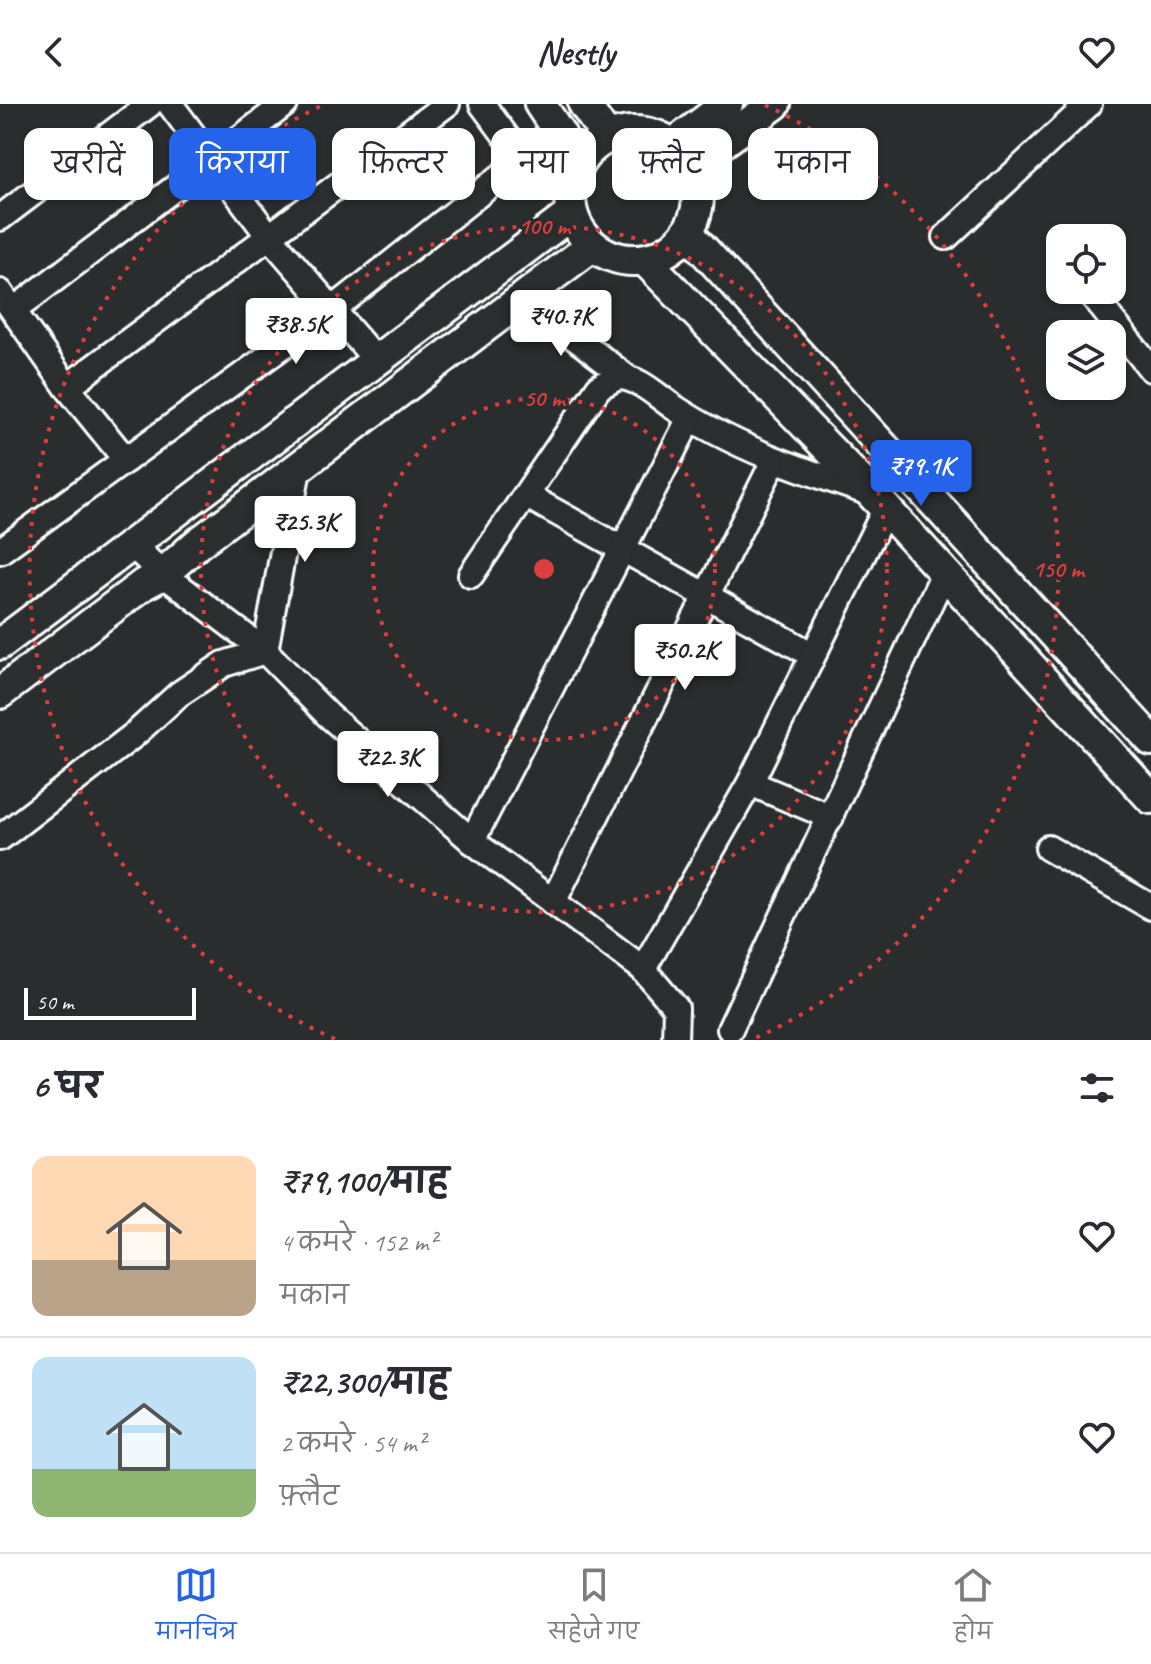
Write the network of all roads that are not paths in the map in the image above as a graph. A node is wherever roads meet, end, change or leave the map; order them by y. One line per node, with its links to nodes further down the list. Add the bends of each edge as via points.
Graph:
1 (150, 104): 26 (street)
2 (170, 104): 11 (street)
3 (285, 104): 12 (street)
4 (447, 104): 28 (street)
5 (482, 104): 13 (street)
6 (540, 104): 14 (main road)
7 (584, 104): 18 (main road)
8 (727, 104): 15 (main road)
9 (775, 104): 16 (main road)
10 (1089, 104): 29 (street)
11 (187, 128)
12 (253, 128)
13 (500, 128)
14 (556, 128)
15 (706, 128)
16 (731, 128)
17 (612, 136): 18 (main road)
18 (607, 137): 19 (main road)
19 (596, 145)
20 (491, 184): 35 (street)
21 (169, 188): 33 (street)
22 (241, 200): 28 (street)
23 (570, 200): 25 (main road)
24 (698, 200): 27 (main road)
25 (571, 214): 30 (main road); 36 (main road)
26 (0, 218)
27 (688, 233): 31 (main road, via 670,251); 56 (main road)
28 (268, 235): 35 (street); 39 (street)
29 (946, 237)
30 (592, 246): 31 (main road, via 617,259); 32 (main road)
31 (645, 260): 45 (main road)
32 (523, 298): 38 (street); 43 (main road)
33 (7, 301): 39 (street)
34 (1099, 304): 37 (street)
35 (331, 311): 36 (street); 41 (street)
36 (376, 360): 46 (main road)
37 (1151, 369)
38 (626, 377): 40 (street); 44 (street, via 599,387)
39 (67, 387): 41 (street)
40 (690, 418): 42 (street); 47 (street)
41 (126, 460): 48 (street)
42 (774, 461): 45 (street); 52 (street)
43 (298, 469): 50 (main road); 54 (street)
44 (527, 496): 47 (street); 51 (street)
45 (878, 501): 49 (main road); 55 (street)
46 (131, 544): 50 (street); 53 (main road)
47 (621, 548): 52 (street); 64 (street)
48 (0, 551)
49 (944, 573): 57 (main road); 62 (street)
50 (163, 574): 54 (street); 58 (main road)
51 (471, 575)
52 (706, 596): 55 (street); 66 (street)
53 (0, 644)
54 (265, 651): 63 (street, via 224,664 179,694); 64 (street, via 328,715)
55 (811, 654): 60 (street)
56 (1082, 664): 57 (main road); 59 (main road)
57 (1054, 692): 61 (main road)
58 (0, 693)
59 (1151, 740)
60 (750, 783): 62 (street); 68 (street)
61 (1151, 798)
62 (831, 817): 69 (street)
63 (0, 838)
64 (472, 841): 66 (street)
65 (1048, 848): 67 (street)
66 (553, 902): 68 (street)
67 (1151, 907)
68 (643, 969): 70 (street, via 676,1008)
69 (730, 1029)
70 (675, 1040)

